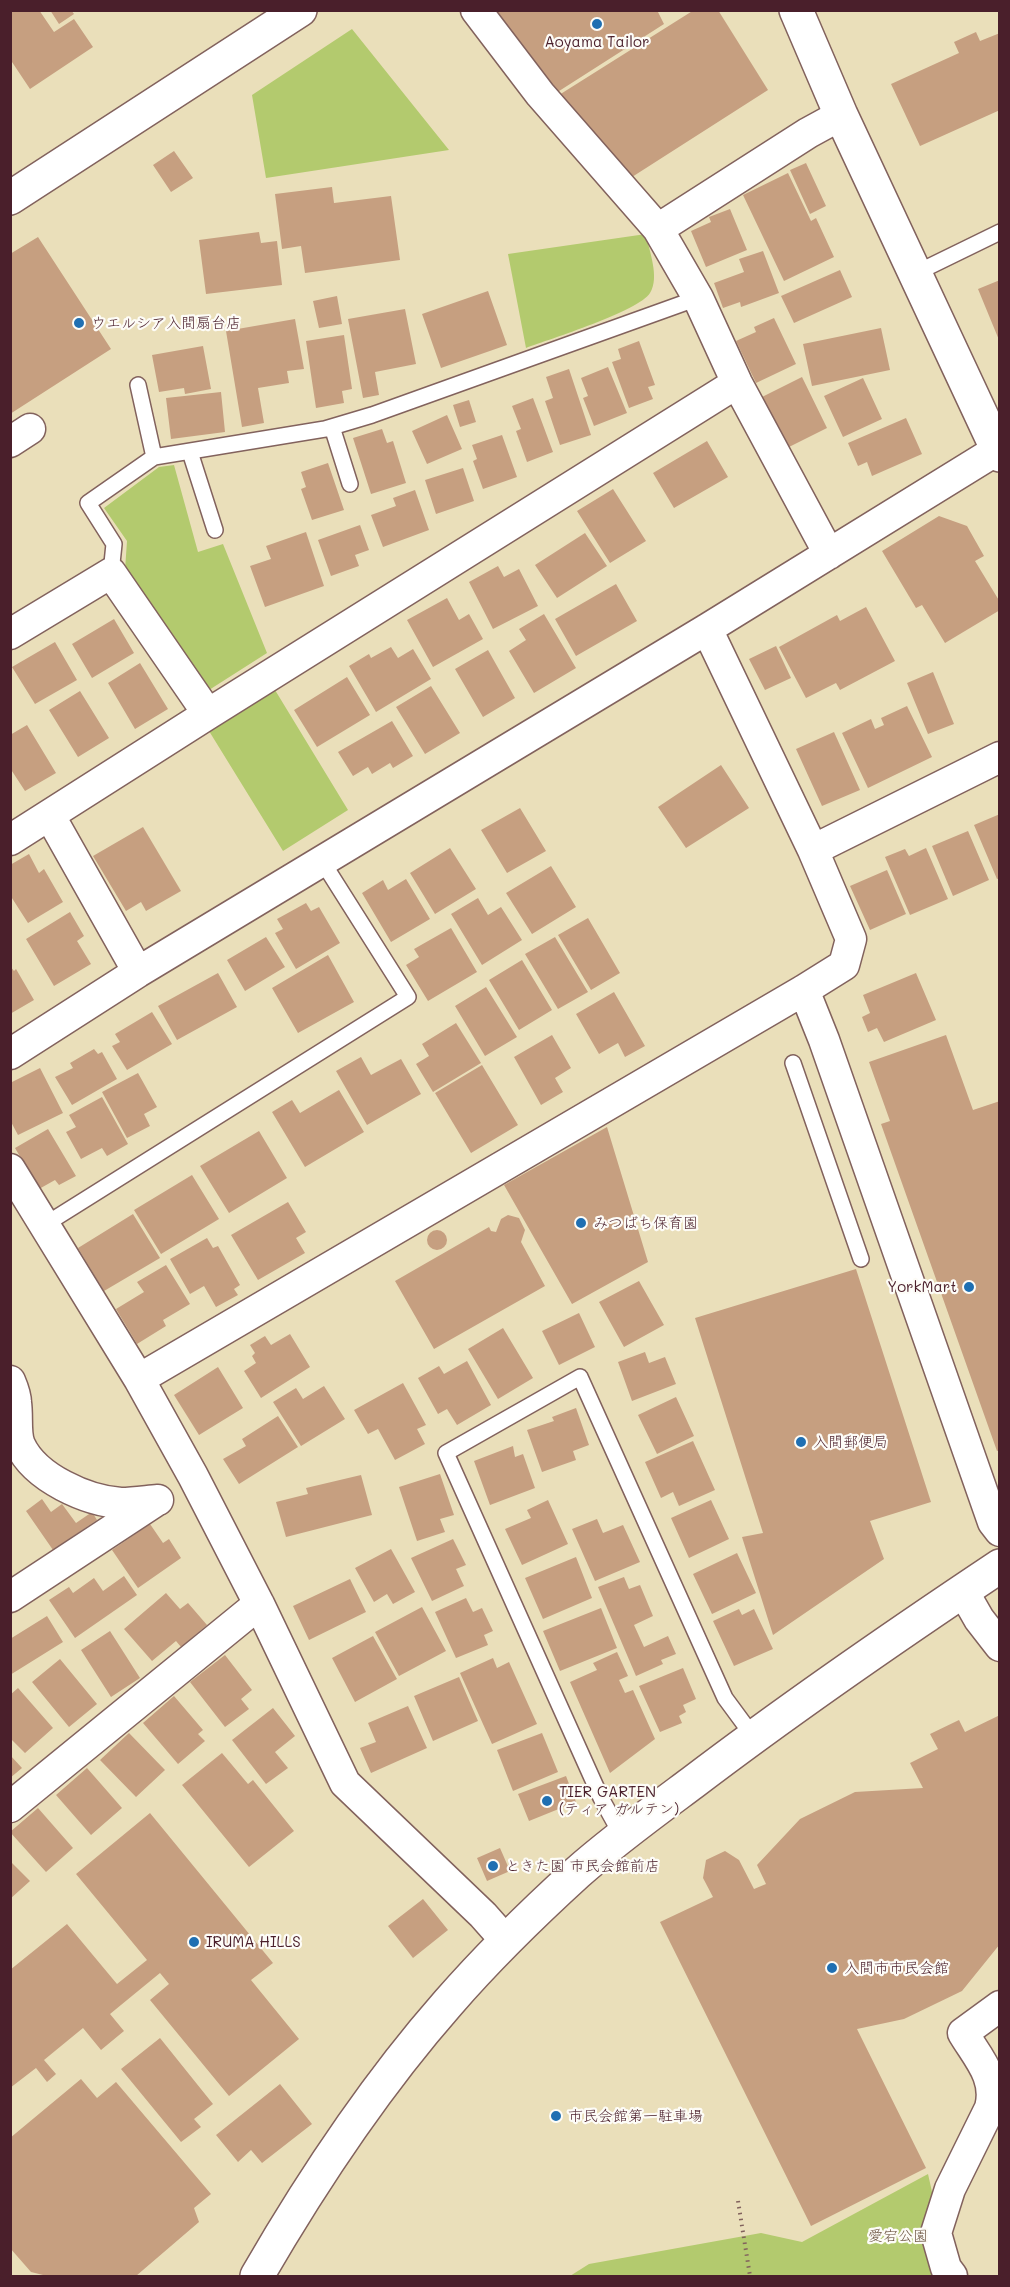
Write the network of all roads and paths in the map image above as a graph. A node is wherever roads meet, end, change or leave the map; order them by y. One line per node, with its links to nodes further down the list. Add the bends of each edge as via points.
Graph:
1 (300, 10): 5 (street)
2 (476, 10): 6 (street, via 540,94)
3 (796, 10): 4 (street)
4 (841, 115): 6 (street); 8 (street)
5 (10, 198)
6 (658, 229): 9 (street)
7 (999, 232): 8 (lane)
8 (914, 274): 14 (street)
9 (699, 298): 10 (street); 12 (lane)
10 (737, 383): 18 (street); 22 (street)
11 (138, 385): 15 (lane)
12 (332, 427): 13 (lane); 16 (lane)
13 (190, 452): 15 (lane); 17 (lane)
14 (998, 452): 18 (street)
15 (154, 457): 19 (lane, via 88,503 114,544)
16 (350, 484)
17 (215, 530)
18 (829, 554): 20 (street)
19 (111, 573): 21 (street); 22 (street)
20 (707, 629): 26 (street); 27 (street)
21 (10, 634)
22 (208, 714): 24 (street)
23 (999, 757): 26 (street)
24 (50, 816): 25 (street); 28 (street)
25 (10, 840)
26 (813, 850): 29 (street, via 851,939 844,965)
27 (322, 861): 28 (street); 33 (lane, via 408,997)
28 (138, 972): 30 (street)
29 (804, 990): 35 (street); 39 (street)
30 (10, 1054)
31 (793, 1063): 34 (lane)
32 (10, 1168): 33 (street)
33 (46, 1224): 35 (street)
34 (861, 1259)
35 (139, 1379): 37 (street)
36 (10, 1381): 38 (street, via 16,1401 19,1444 45,1474 90,1497 121,1503)
37 (193, 1476): 38 (street); 43 (street)
38 (158, 1500): 42 (street)
39 (999, 1532)
40 (999, 1566): 41 (street)
41 (963, 1591): 44 (street); 45 (street)
42 (10, 1598)
43 (259, 1604): 46 (street); 48 (street, via 345,1783)
44 (999, 1646)
45 (753, 1736): 47 (street); 47 (lane, via 725,1698 580,1377 446,1453 601,1798)
46 (10, 1807)
47 (622, 1836): 48 (street)
48 (506, 1941): 52 (street, via 448,2003 382,2085)
49 (999, 2006): 54 (street, via 963,2033 992,2081 993,2095 950,2189 936,2233)
50 (738, 2200): 51 (path)
51 (749, 2276): 53 (path)
52 (257, 2277)
53 (755, 2277)
54 (952, 2277)

